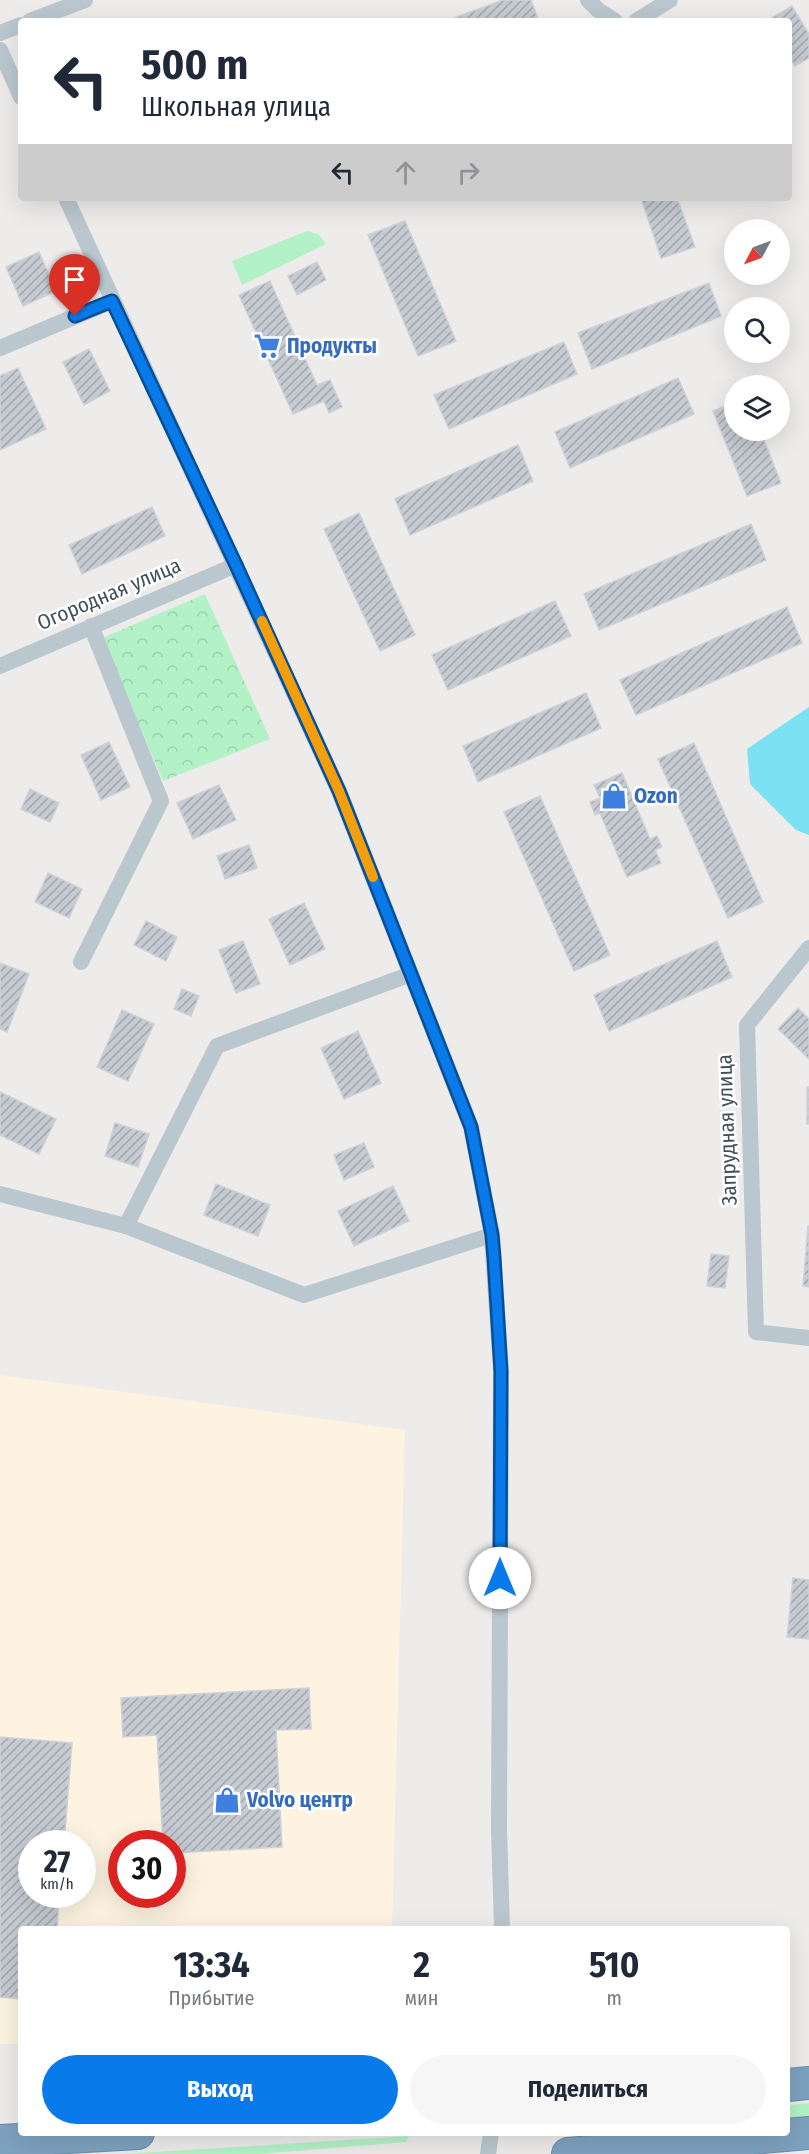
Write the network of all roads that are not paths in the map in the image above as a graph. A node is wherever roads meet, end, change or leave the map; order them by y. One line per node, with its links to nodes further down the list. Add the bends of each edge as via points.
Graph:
1 (85, 0): 4 (street)
2 (588, 0): 5 (street)
3 (670, 0): 6 (street)
4 (38, 18)
5 (610, 18)
6 (641, 18)
7 (18, 26): 8 (street)
8 (0, 33)
9 (0, 50): 10 (street)
10 (18, 90)
11 (67, 201): 12 (street)
12 (112, 301): 13 (street); 14 (street)
13 (0, 348)
14 (236, 565): 15 (street, Огородная улица); 19 (street, via 339,791)
15 (91, 626): 16 (street, Огородная улица); 18 (street, via 161,801)
16 (0, 666)
17 (809, 948): 23 (street, Запрудная улица, via 747,1025 756,1332)
18 (81, 962)
19 (411, 974): 21 (street, via 217,1046); 22 (street, via 471,1127)
20 (0, 1194): 21 (street)
21 (126, 1226): 22 (street, via 304,1295)
22 (492, 1235): 24 (street, via 501,1371)
23 (809, 1338)
24 (502, 1926)
25 (809, 2083): 26 (highway)
26 (790, 2085)
27 (809, 2133): 28 (highway)
28 (790, 2135)
29 (86, 2136): 32 (highway)
30 (491, 2136): 33 (street)
31 (775, 2136): 34 (highway)
32 (0, 2141)
33 (488, 2154)
34 (568, 2154)

